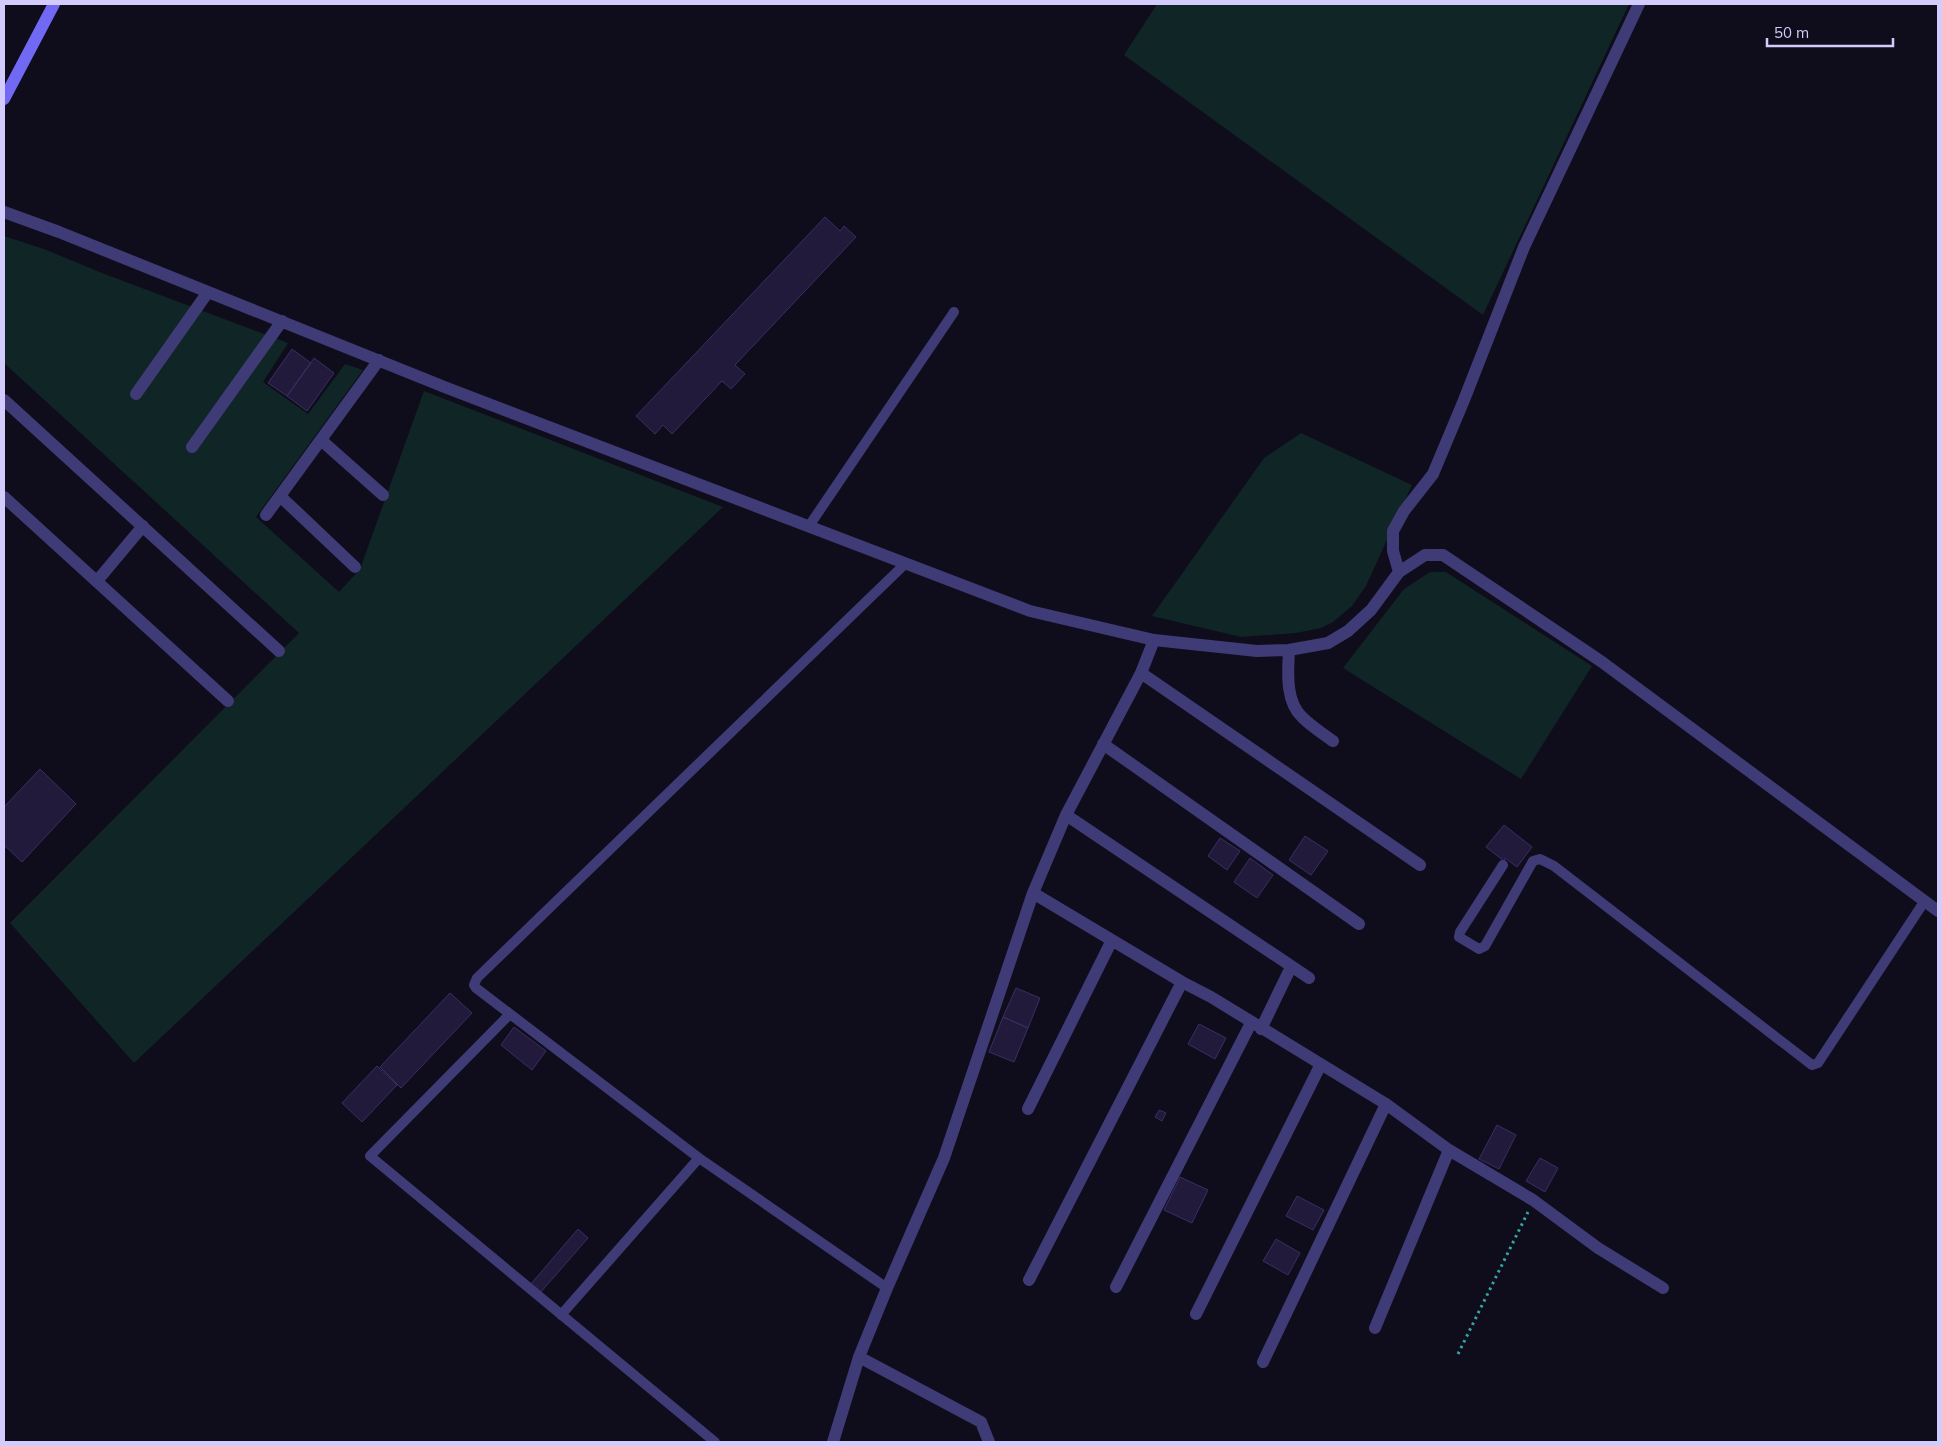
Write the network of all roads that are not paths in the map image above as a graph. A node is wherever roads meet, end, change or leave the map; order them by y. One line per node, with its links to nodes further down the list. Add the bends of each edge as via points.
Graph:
1 (54, 4): 3 (street)
2 (1638, 4): 22 (street, via 1524,247 1433,474 1404,511 1394,531 1393,551)
3 (8, 82): 4 (street)
4 (4, 99)
5 (4, 212): 6 (street)
6 (208, 292): 8 (street); 10 (street)
7 (954, 312): 19 (lane)
8 (282, 321): 9 (street); 13 (street)
9 (378, 360): 12 (street); 19 (street)
10 (136, 394)
11 (4, 400): 18 (street)
12 (321, 440): 14 (street); 15 (street)
13 (192, 447)
14 (383, 495)
15 (280, 496): 17 (street); 21 (street)
16 (4, 497): 23 (street)
17 (266, 515)
18 (143, 526): 23 (street); 26 (street)
19 (810, 526): 20 (street)
20 (906, 563): 24 (street, via 1030,611); 42 (lane, via 477,978 476,988)
21 (355, 567)
22 (1399, 572): 25 (street, via 1371,610 1348,631 1328,643); 35 (street, via 1425,555 1443,555 1602,662)
23 (97, 581): 28 (street)
24 (1154, 640): 25 (street, via 1257,651); 27 (street)
25 (1289, 650): 29 (street, via 1288,679 1294,704 1301,716)
26 (280, 651)
27 (1140, 674): 30 (street); 32 (street)
28 (228, 701)
29 (1333, 741)
30 (1103, 744): 31 (street); 37 (street)
31 (1066, 815): 34 (street); 39 (street)
32 (1420, 865)
33 (1503, 865): 35 (lane, via 1460,932 1459,937 1465,942 1479,949 1485,946 1533,861 1540,859 1554,866 1812,1065 1818,1063)
34 (1033, 892): 38 (street); 51 (street, via 944,1158)
35 (1924, 902): 36 (street)
36 (1938, 911)
37 (1359, 924)
38 (1112, 940): 41 (street); 46 (street)
39 (1291, 967): 40 (street); 43 (street)
40 (1309, 978)
41 (1182, 982): 43 (street); 49 (street)
42 (510, 1014): 48 (lane); 54 (lane, via 370,1156)
43 (1256, 1026): 44 (street); 50 (street)
44 (1321, 1064): 45 (street); 53 (street)
45 (1386, 1104): 47 (street); 57 (street)
46 (1028, 1109)
47 (1450, 1150): 52 (street, via 1533,1200 1598,1248); 55 (street)
48 (699, 1158): 51 (lane); 54 (lane)
49 (1030, 1280)
50 (1116, 1287)
51 (887, 1288): 56 (street)
52 (1663, 1288)
53 (1196, 1314)
54 (561, 1315): 58 (lane)
55 (1375, 1328)
56 (859, 1357): 59 (street); 60 (street, via 981,1422)
57 (1263, 1362)
58 (715, 1442)
59 (833, 1442)
60 (989, 1442)

